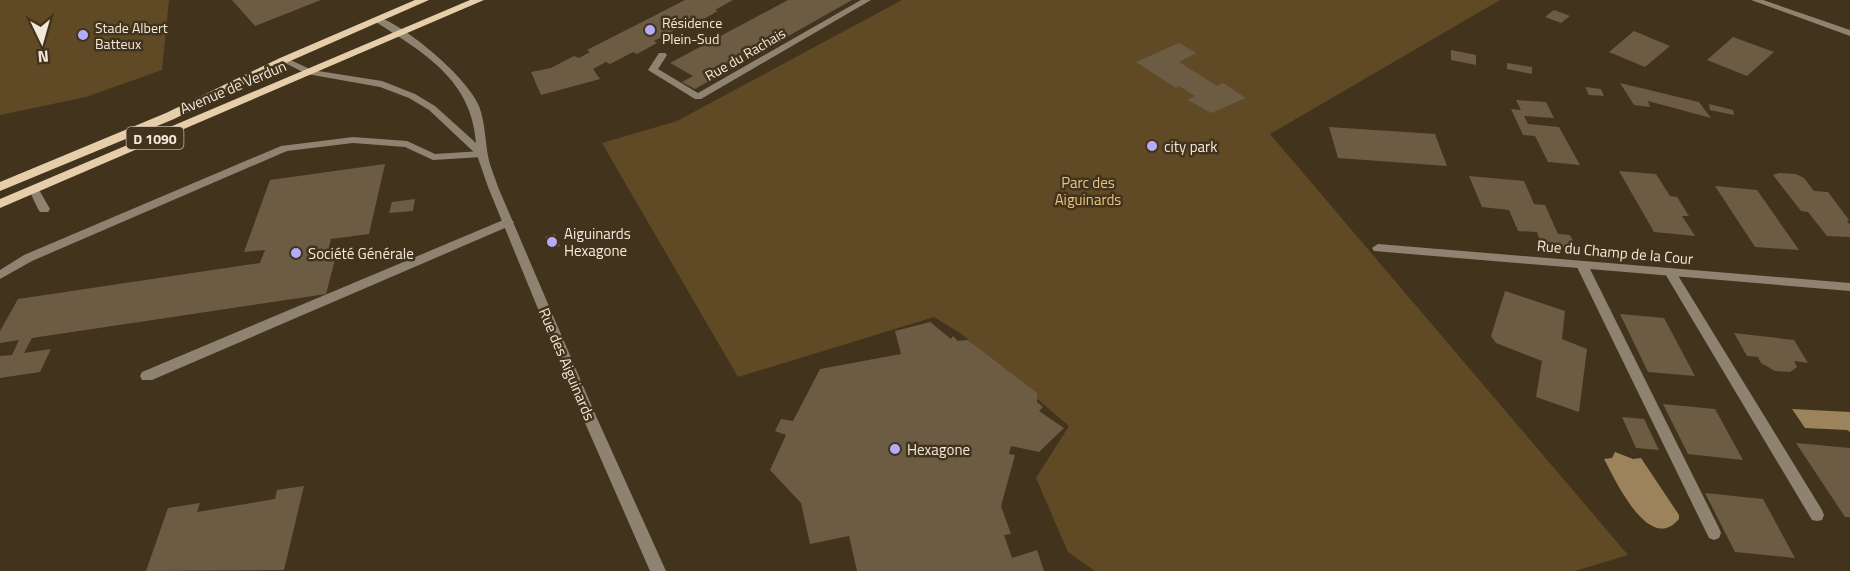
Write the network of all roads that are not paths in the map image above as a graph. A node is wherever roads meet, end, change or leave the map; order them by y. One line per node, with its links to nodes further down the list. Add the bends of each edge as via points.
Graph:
1 (424, 0): 5 (main road, Avenue de Verdun / D 1090)
2 (479, 0): 6 (main road, Avenue de Verdun / D 1090)
3 (867, 0): 8 (street, Rue du Rachais, via 698,97 653,70)
4 (1755, 0): 7 (street)
5 (379, 20): 6 (street, Rue des Aiguinards); 9 (main road, Avenue de Verdun / D 1090)
6 (400, 33): 10 (main road, Avenue de Verdun / D 1090); 11 (street, Rue des Aiguinards, via 459,81 478,117)
7 (1850, 33)
8 (662, 55)
9 (284, 60): 10 (street, Rue des Aiguinards); 12 (main road, Avenue de Verdun / D 1090, via 170,116)
10 (310, 72): 11 (street, Rue des Aiguinards, via 382,84 412,96 432,108); 13 (main road, Avenue de Verdun / D 1090)
11 (482, 154): 16 (street, Rue des Aiguinards); 20 (street, via 433,157 407,144 353,140 285,148 28,258)
12 (0, 187)
13 (34, 190): 14 (main road, Avenue de Verdun / D 1090); 15 (street)
14 (0, 204)
15 (44, 209)
16 (508, 222): 22 (street); 25 (street, Rue des Aiguinards)
17 (1378, 248): 18 (street, Rue du Champ de la Cour)
18 (1582, 265): 19 (street, Rue du Champ de la Cour); 24 (street)
19 (1670, 272): 21 (street, Rue du Champ de la Cour); 23 (street)
20 (0, 275)
21 (1850, 286)
22 (147, 376)
23 (1817, 515)
24 (1714, 533)
25 (656, 570)

